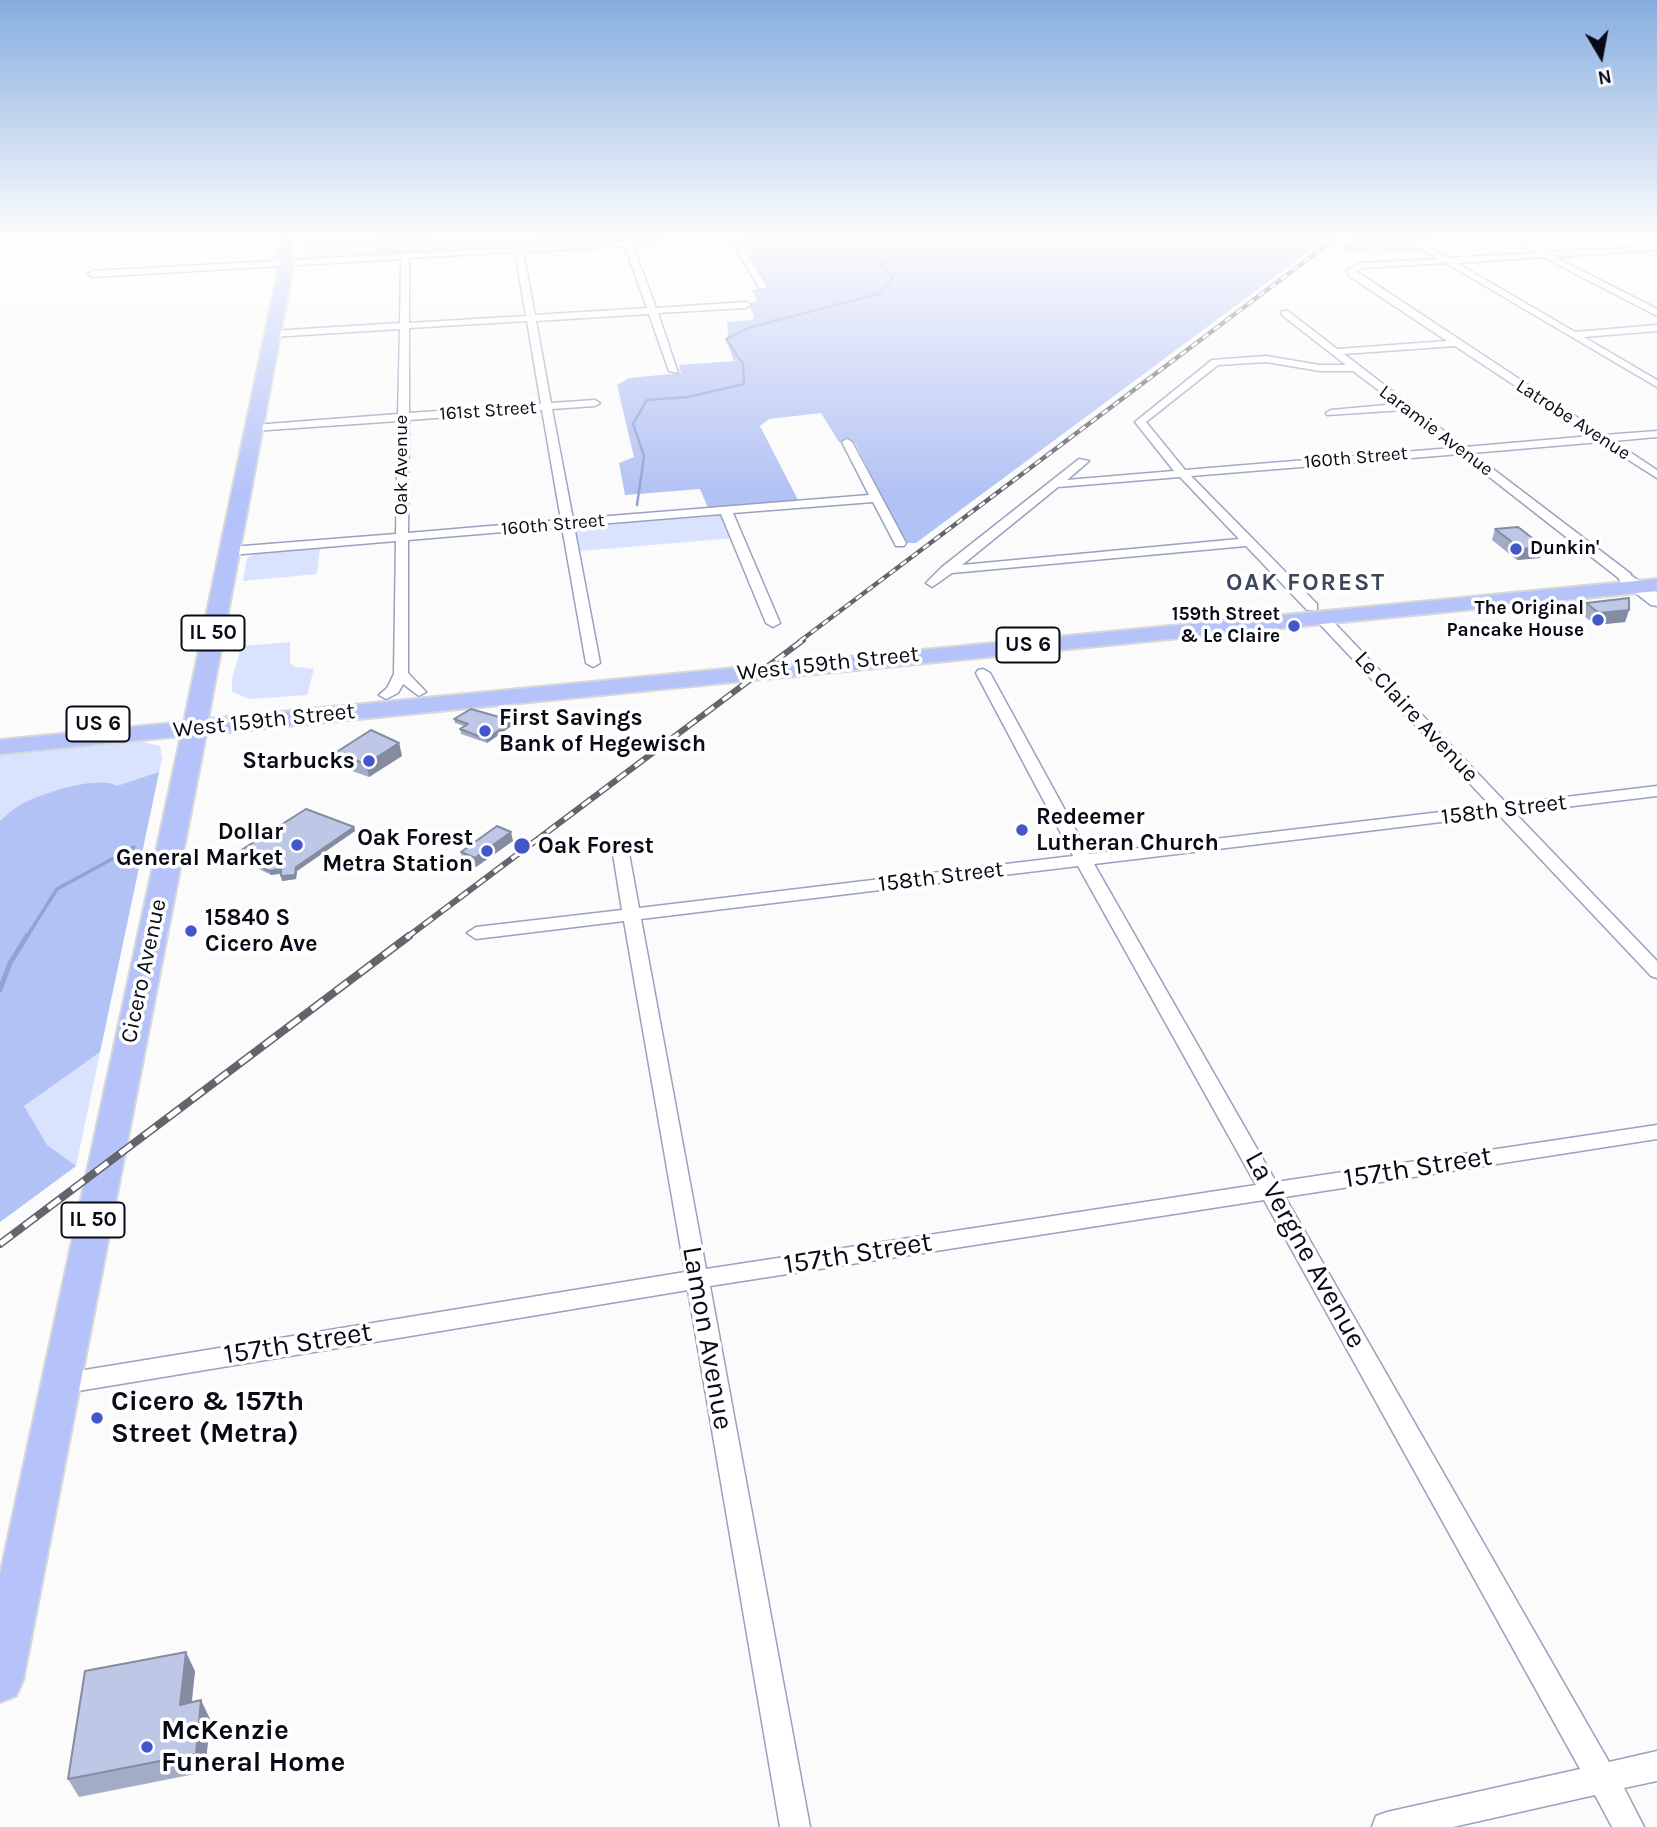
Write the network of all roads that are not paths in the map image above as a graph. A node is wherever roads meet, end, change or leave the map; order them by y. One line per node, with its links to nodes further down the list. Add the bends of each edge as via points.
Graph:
1 (274, 323): 10 (main road, Cicero Avenue / IL 50)
2 (447, 323): 8 (street)
3 (530, 323): 18 (street)
4 (657, 323): 15 (street)
5 (1297, 323): 13 (street, Laramie Avenue)
6 (1426, 323): 12 (street, Latrobe Avenue)
7 (1553, 323): 11 (street)
8 (404, 326): 10 (street); 21 (street, Oak Avenue)
9 (1657, 328): 11 (street)
10 (272, 334): 22 (main road, Cicero Avenue / IL 50)
11 (1573, 335): 16 (street)
12 (1456, 343): 13 (street); 24 (street, Latrobe Avenue)
13 (1333, 352): 14 (street, Laramie Avenue)
14 (1352, 368): 19 (street, Laramie Avenue); 28 (street, Le Claire Avenue, via 1266,359 1215,362 1140,422)
15 (674, 371)
16 (1657, 384)
17 (595, 403): 18 (street, 161st Street)
18 (545, 407): 21 (street, 161st Street); 33 (street)
19 (1404, 407): 20 (street); 26 (street, Laramie Avenue)
20 (1331, 413)
21 (402, 417): 22 (street, 161st Street); 34 (street, Oak Avenue)
22 (254, 428): 37 (main road, Cicero Avenue / IL 50)
23 (1657, 434): 24 (street, 160th Street)
24 (1600, 438): 26 (street, 160th Street); 29 (street, Latrobe Avenue)
25 (847, 442): 31 (street)
26 (1460, 450): 28 (street, 160th Street); 40 (street, Laramie Avenue, via 1590,548)
27 (1083, 461): 30 (street)
28 (1182, 473): 30 (street, 160th Street); 35 (street, Le Claire Avenue)
29 (1657, 475)
30 (1055, 484): 38 (street)
31 (876, 498): 32 (street, 160th Street); 36 (street)
32 (726, 511): 33 (street, 160th Street); 42 (street)
33 (566, 524): 34 (street, 160th Street); 43 (street)
34 (402, 537): 37 (street, 160th Street); 45 (street, Oak Avenue)
35 (1249, 542): 38 (street); 41 (street, Le Claire Avenue)
36 (900, 543)
37 (231, 551): 48 (main road, Cicero Avenue / IL 50)
38 (946, 570): 39 (street)
39 (932, 583)
40 (1648, 584): 41 (main road, West 159th Street / US 6)
41 (1316, 612): 46 (main road, West 159th Street / US 6); 48 (main road, West 159th Street / US 6); 52 (street, Le Claire Avenue)
42 (773, 623)
43 (593, 663)
44 (983, 673): 54 (street, La Vergne Avenue)
45 (401, 674): 46 (street); 47 (street)
46 (419, 692): 47 (main road, West 159th Street / US 6)
47 (386, 695): 48 (main road, West 159th Street / US 6)
48 (194, 721): 49 (main road, West 159th Street / US 6); 50 (main road, West 159th Street / US 6); 61 (main road, Cicero Avenue / IL 50)
49 (0, 734)
50 (0, 747)
51 (1657, 791): 52 (street, 158th Street)
52 (1504, 810): 54 (street, 158th Street); 57 (street, Le Claire Avenue)
53 (620, 848): 55 (street, Lamon Avenue)
54 (1084, 861): 55 (street, 158th Street); 59 (street, La Vergne Avenue)
55 (632, 914): 56 (street, 158th Street); 60 (street, Lamon Avenue)
56 (476, 933)
57 (1657, 972)
58 (1657, 1132): 59 (street, 157th Street)
59 (1272, 1190): 60 (street, 157th Street); 65 (street, La Vergne Avenue)
60 (697, 1279): 61 (street, 157th Street); 66 (street, Lamon Avenue)
61 (60, 1384): 62 (main road, Cicero Avenue / IL 50)
62 (9, 1596): 63 (main road, Cicero Avenue / IL 50)
63 (0, 1680)
64 (1657, 1766): 65 (street)
65 (1601, 1778): 67 (street); 68 (street, La Vergne Avenue)
66 (795, 1827)
67 (1387, 1827)
68 (1629, 1827)

